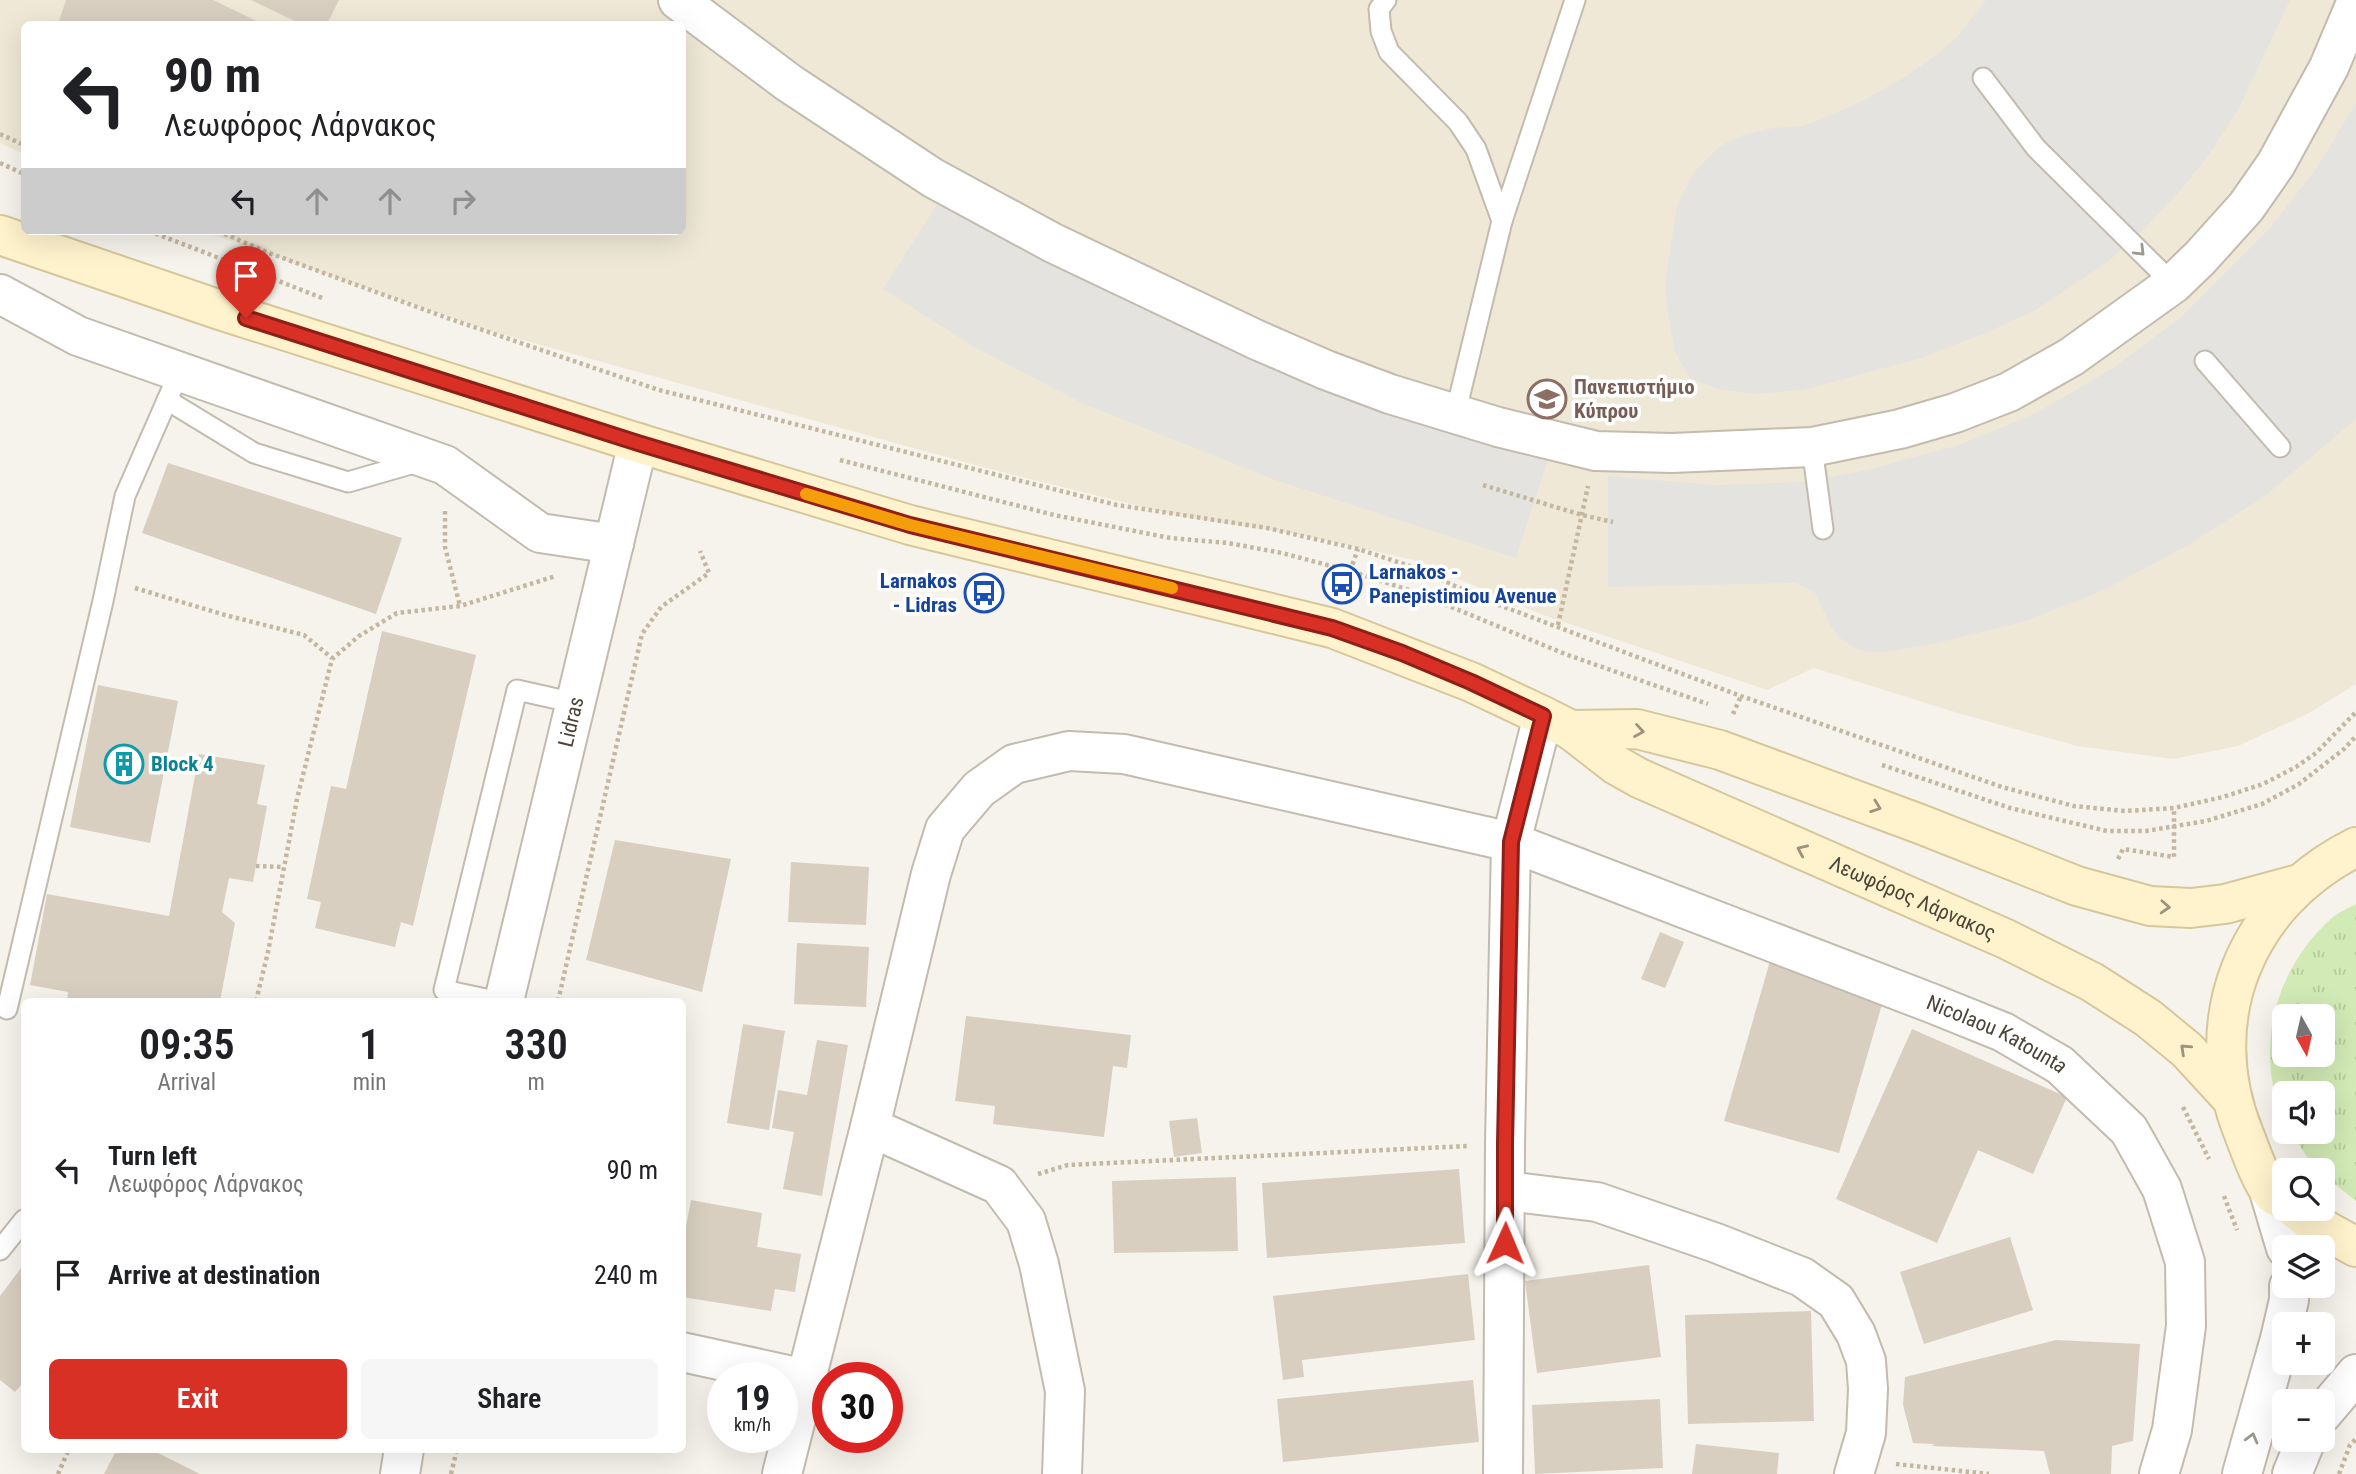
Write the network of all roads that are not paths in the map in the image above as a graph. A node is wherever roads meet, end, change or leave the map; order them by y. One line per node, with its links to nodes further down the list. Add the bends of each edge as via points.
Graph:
1 (678, 0): 12 (street, via 831,111 933,178 1003,216 1257,340 1326,370)
2 (1386, 0): 6 (lane, via 1380,9 1381,31 1389,52 1458,122 1476,149)
3 (1575, 0): 6 (lane)
4 (2355, 7): 8 (street, via 2276,164 2246,206)
5 (1983, 78): 8 (lane, one-way to 8, via 2036,148)
6 (1502, 221): 12 (lane)
7 (0, 236): 13 (main road, Λεωφόρος Λάρνακος)
8 (2173, 284): 15 (street, via 2071,357 2010,392 1900,429)
9 (0, 294): 11 (street)
10 (2205, 361): 14 (lane)
11 (173, 386): 16 (street); 16 (lane, via 254,453 348,482); 26 (lane, via 125,496)
12 (1455, 415): 15 (street, via 1596,451 1726,453)
13 (638, 443): 18 (street, Lidras); 20 (main road, Λεωφόρος Λάρνακος, via 910,525 1332,628 1471,682)
14 (2280, 446)
15 (1812, 447): 17 (lane)
16 (435, 463): 18 (street, via 540,533)
17 (1823, 529)
18 (611, 553): 19 (street, Lidras)
19 (575, 703): 24 (lane, via 517,690 444,990); 25 (street, Lidras)
20 (1557, 723): 21 (street); 23 (main road, Λεωφόρος Λάρνακος, one-way to 23, via 1637,729 1720,750 2098,893 2150,906 2225,904); 27 (main road, Λεωφόρος Λάρνακος, one-way to 20, via 2187,1050 2092,982 2006,939 1639,778)
21 (1511, 842): 28 (street, Nicolaou Katounta, via 1124,754 1069,751 1014,764 979,789 945,828); 30 (street); 47 (street, Nicolaou Katounta, via 2003,1032 2060,1065 2129,1130 2162,1189 2185,1262 2186,1326 2172,1430)
22 (2356, 847): 23 (main road, Λεωφόρος Λάρνακος)
23 (2299, 884): 27 (main road, Λεωφόρος Λάρνακος, via 2263,926 2237,977 2226,1032)
24 (481, 998)
25 (505, 998)
26 (7, 1009)
27 (2232, 1099): 29 (main road, Λεωφόρος Λάρνακος)
28 (870, 1127): 38 (street, Nicolaou Katounta); 45 (street, via 999,1185 1026,1221 1065,1391)
29 (2272, 1181)
30 (1506, 1191): 42 (street, via 1597,1202 1802,1277 1836,1301 1866,1361 1866,1433); 46 (street)
31 (2311, 1221): 33 (main road)
32 (21, 1224): 34 (lane)
33 (2356, 1247)
34 (0, 1250)
35 (2290, 1298): 48 (street, one-way to 35)
36 (686, 1353): 38 (street)
37 (2356, 1374): 39 (street)
38 (806, 1379): 44 (street, Nicolaou Katounta)
39 (2335, 1399)
40 (2301, 1452): 49 (street)
41 (403, 1453): 43 (street)
42 (1856, 1467)
43 (400, 1474)
44 (782, 1474)
45 (1062, 1474)
46 (1503, 1474)
47 (2160, 1474)
48 (2242, 1474)
49 (2292, 1474)

